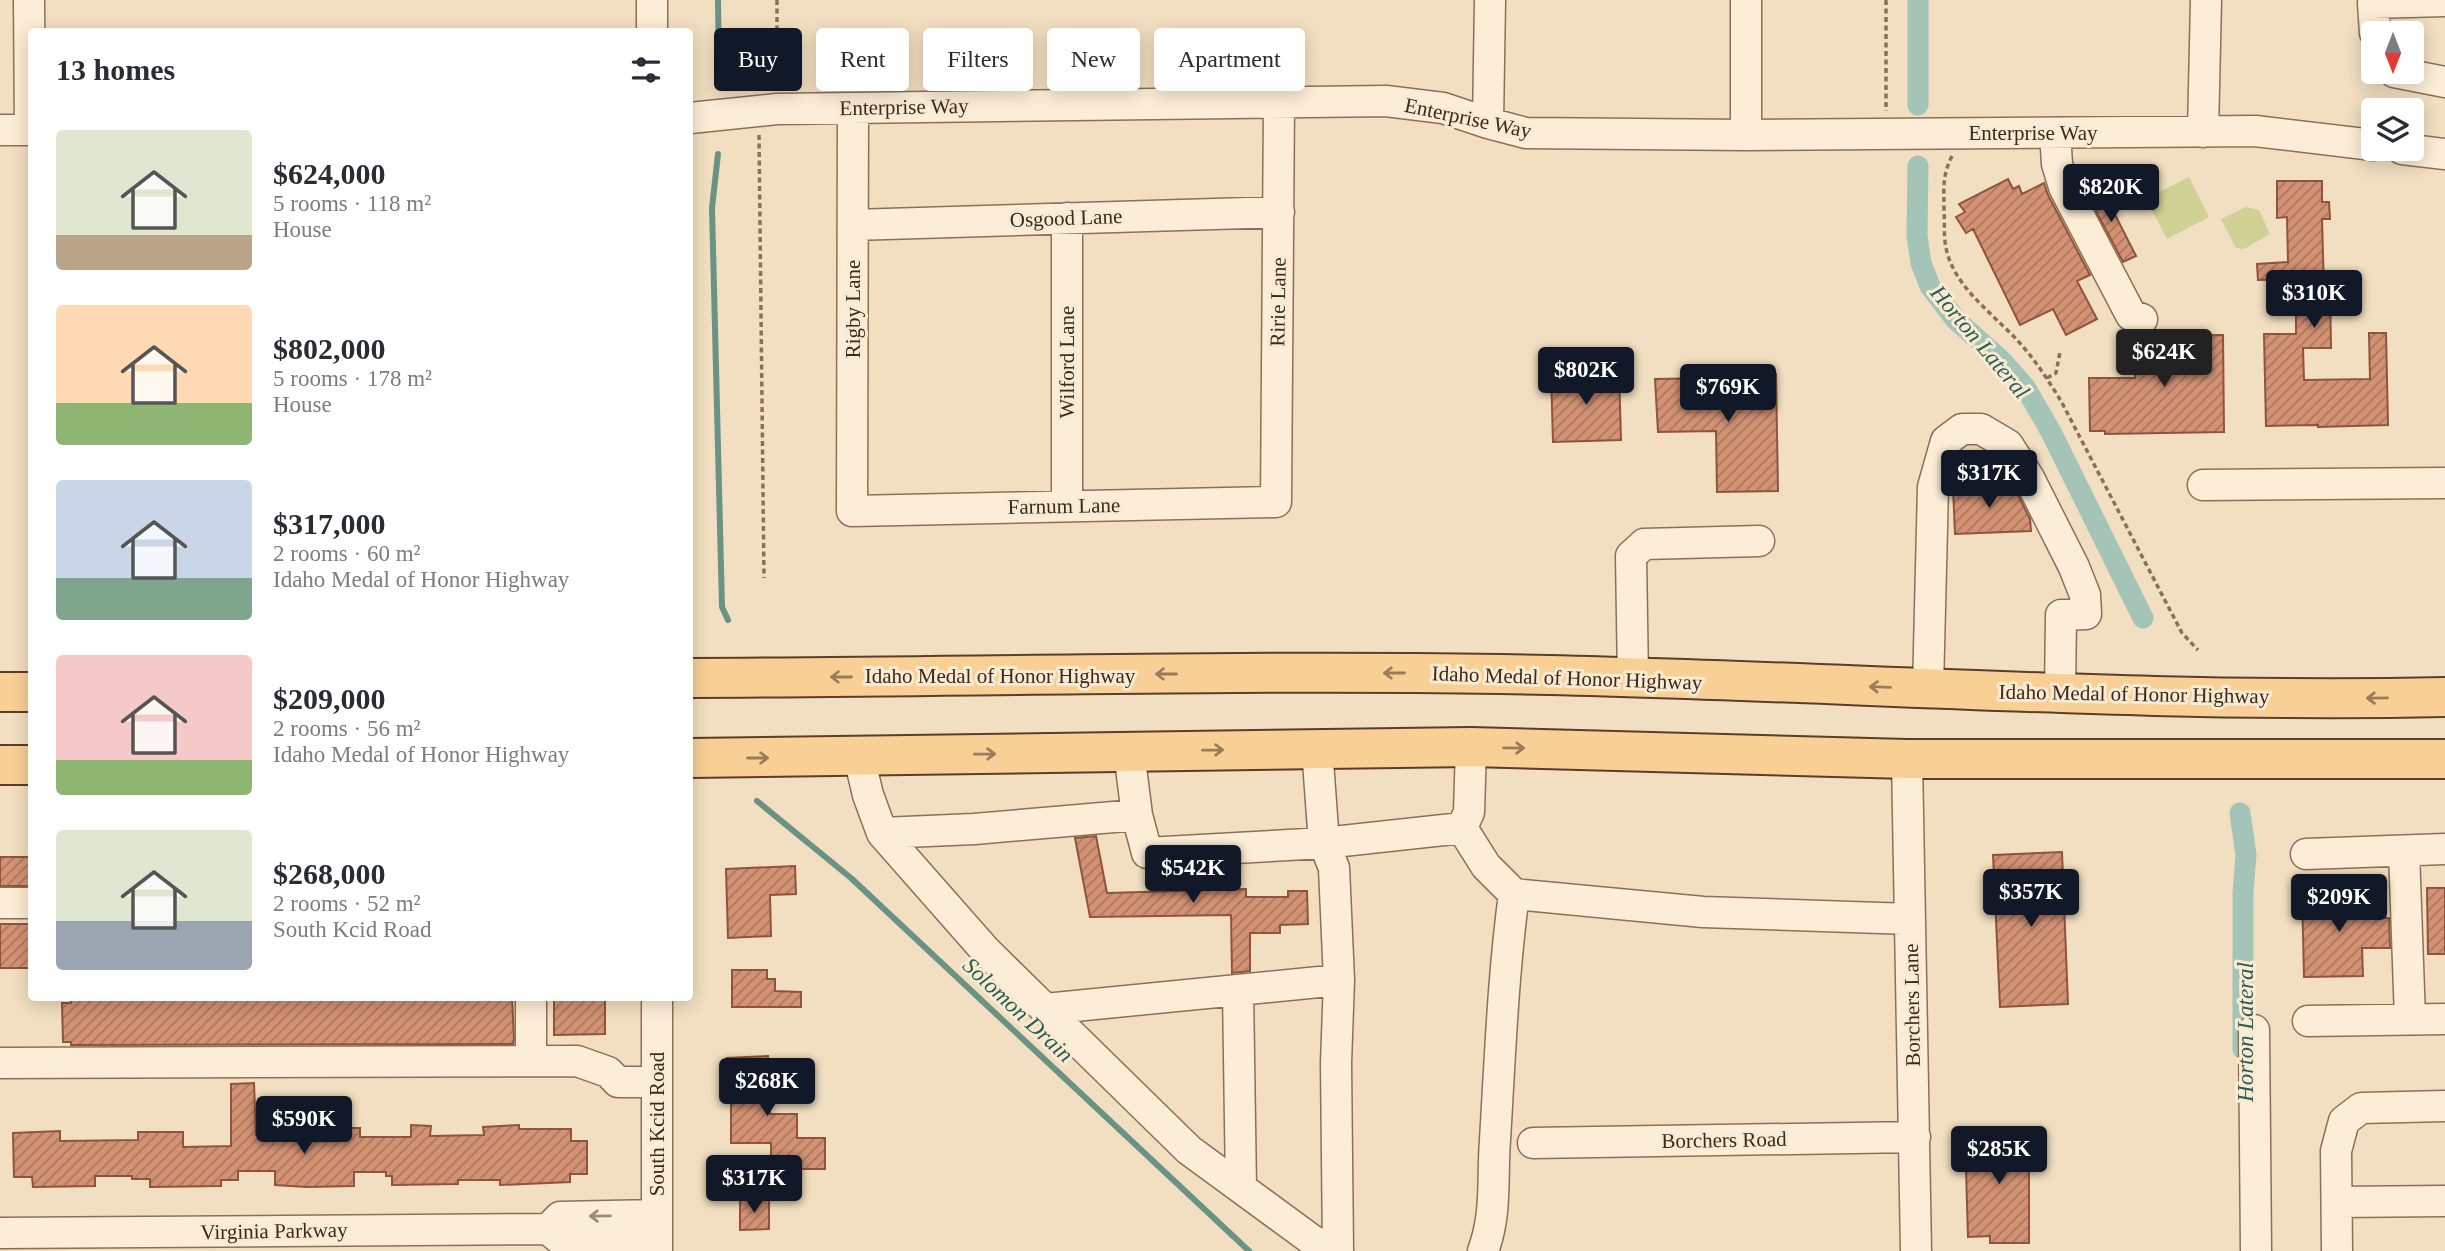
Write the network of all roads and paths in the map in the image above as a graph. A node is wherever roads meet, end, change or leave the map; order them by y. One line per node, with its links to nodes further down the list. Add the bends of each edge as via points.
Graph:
1 (29, 0): 10 (street)
2 (652, 0): 11 (street)
3 (777, 0): 12 (path)
4 (1490, 0): 18 (street)
5 (1746, 0): 26 (street)
6 (1886, 0): 25 (path)
7 (2206, 0): 21 (street)
8 (2445, 1): 9 (street, via 2373,3)
9 (2374, 21)
10 (29, 28)
11 (652, 28)
12 (777, 28)
13 (2424, 78): 14 (street)
14 (2445, 82)
15 (1279, 103): 16 (street, Enterprise Way); 18 (street, Enterprise Way, via 1385,101 1443,108); 30 (street, Ririe Lane)
16 (853, 108): 17 (street, Enterprise Way, via 777,109); 32 (street, Rigby Lane)
17 (693, 118)
18 (1488, 123): 26 (street, Enterprise Way, via 1526,133)
19 (0, 130): 20 (street)
20 (28, 130)
21 (2203, 132): 24 (street, Enterprise Way); 27 (street, Enterprise Way, via 2255,131)
22 (758, 133): 42 (path)
23 (1952, 133): 24 (street, Enterprise Way); 25 (street, Enterprise Way); 35 (path, via 1952,156 1944,173 1947,252 1968,288)
24 (2055, 133): 33 (street, via 2064,187 2131,315)
25 (1886, 134): 26 (street, Enterprise Way)
26 (1746, 135)
27 (2361, 144)
28 (2424, 150): 29 (street)
29 (2444, 150)
30 (1279, 212): 31 (street, Osgood Lane); 38 (street, Ririe Lane)
31 (1067, 218): 32 (street, Osgood Lane); 39 (street, Wilford Lane)
32 (853, 225): 40 (street, Rigby Lane)
33 (2142, 319)
34 (2060, 352): 35 (path, via 2056,373)
35 (2047, 378): 43 (path, via 2182,633)
36 (2443, 483): 37 (street)
37 (2203, 485)
38 (1276, 502): 39 (street, Farnum Lane)
39 (1068, 506): 40 (street, Farnum Lane)
40 (852, 511)
41 (1759, 541): 45 (street, via 1644,544 1631,556)
42 (764, 578)
43 (2198, 650)
44 (693, 678): 45 (main road, Idaho Medal of Honor Highway, one-way to 44, via 1348,673)
45 (1633, 679): 46 (main road, Idaho Medal of Honor Highway, one-way to 45)
46 (1928, 689): 49 (main road, Idaho Medal of Honor Highway); 49 (street, via 1933,487 1946,441 1962,429 1981,429 2008,445 2029,478 2085,595 2086,614 2061,615)
47 (0, 692): 48 (main road)
48 (28, 692)
49 (2060, 693): 50 (main road, Idaho Medal of Honor Highway, one-way to 49)
50 (2445, 697)
51 (1471, 747): 52 (main road); 56 (main road, one-way to 56); 61 (street, via 1469,812)
52 (1317, 748): 53 (main road, one-way to 52); 63 (street)
53 (1129, 752): 54 (main road, one-way to 53); 60 (street)
54 (859, 757): 55 (main road, one-way to 54); 62 (street)
55 (693, 758)
56 (1907, 759): 57 (main road); 70 (street, Borchers Lane)
57 (2445, 759)
58 (0, 765): 59 (main road)
59 (28, 765)
60 (1136, 815): 62 (street); 63 (street, via 1147,853)
61 (1462, 828): 63 (street); 67 (street, via 1486,866)
62 (883, 833): 75 (street, via 985,950)
63 (1324, 843): 71 (street, via 1334,868)
64 (2445, 849): 65 (street)
65 (2404, 850): 66 (street); 76 (street)
66 (2306, 854)
67 (1514, 894): 70 (street, via 1703,912); 94 (street, via 1492,1224)
68 (0, 903): 69 (street)
69 (28, 903)
70 (1910, 919): 84 (street, Borchers Lane)
71 (1339, 980): 72 (street); 93 (street)
72 (1238, 990): 75 (street); 86 (street)
73 (531, 1001): 80 (street)
74 (657, 1001): 82 (street, South Kcid Road)
75 (1045, 1009): 86 (street, via 1189,1150)
76 (2410, 1019): 77 (street); 78 (street)
77 (2445, 1019)
78 (2308, 1021)
79 (2254, 1030): 96 (street)
80 (531, 1060): 81 (street); 82 (street, via 577,1061 608,1072 618,1082)
81 (0, 1063)
82 (657, 1083): 90 (street, South Kcid Road)
83 (2445, 1106): 88 (street, via 2361,1108 2344,1121 2336,1151)
84 (1915, 1137): 85 (street, Borchers Road); 95 (street, Borchers Lane)
85 (1533, 1143)
86 (1241, 1188): 92 (street)
87 (2445, 1200): 88 (street)
88 (2337, 1202): 97 (street)
89 (0, 1233): 91 (street, Virginia Parkway)
90 (657, 1236): 91 (street, Virginia Parkway, via 560,1217 548,1229)
91 (93, 1242)
92 (1333, 1251)
93 (1338, 1251)
94 (1483, 1251)
95 (1916, 1251)
96 (2256, 1251)
97 (2337, 1251)

